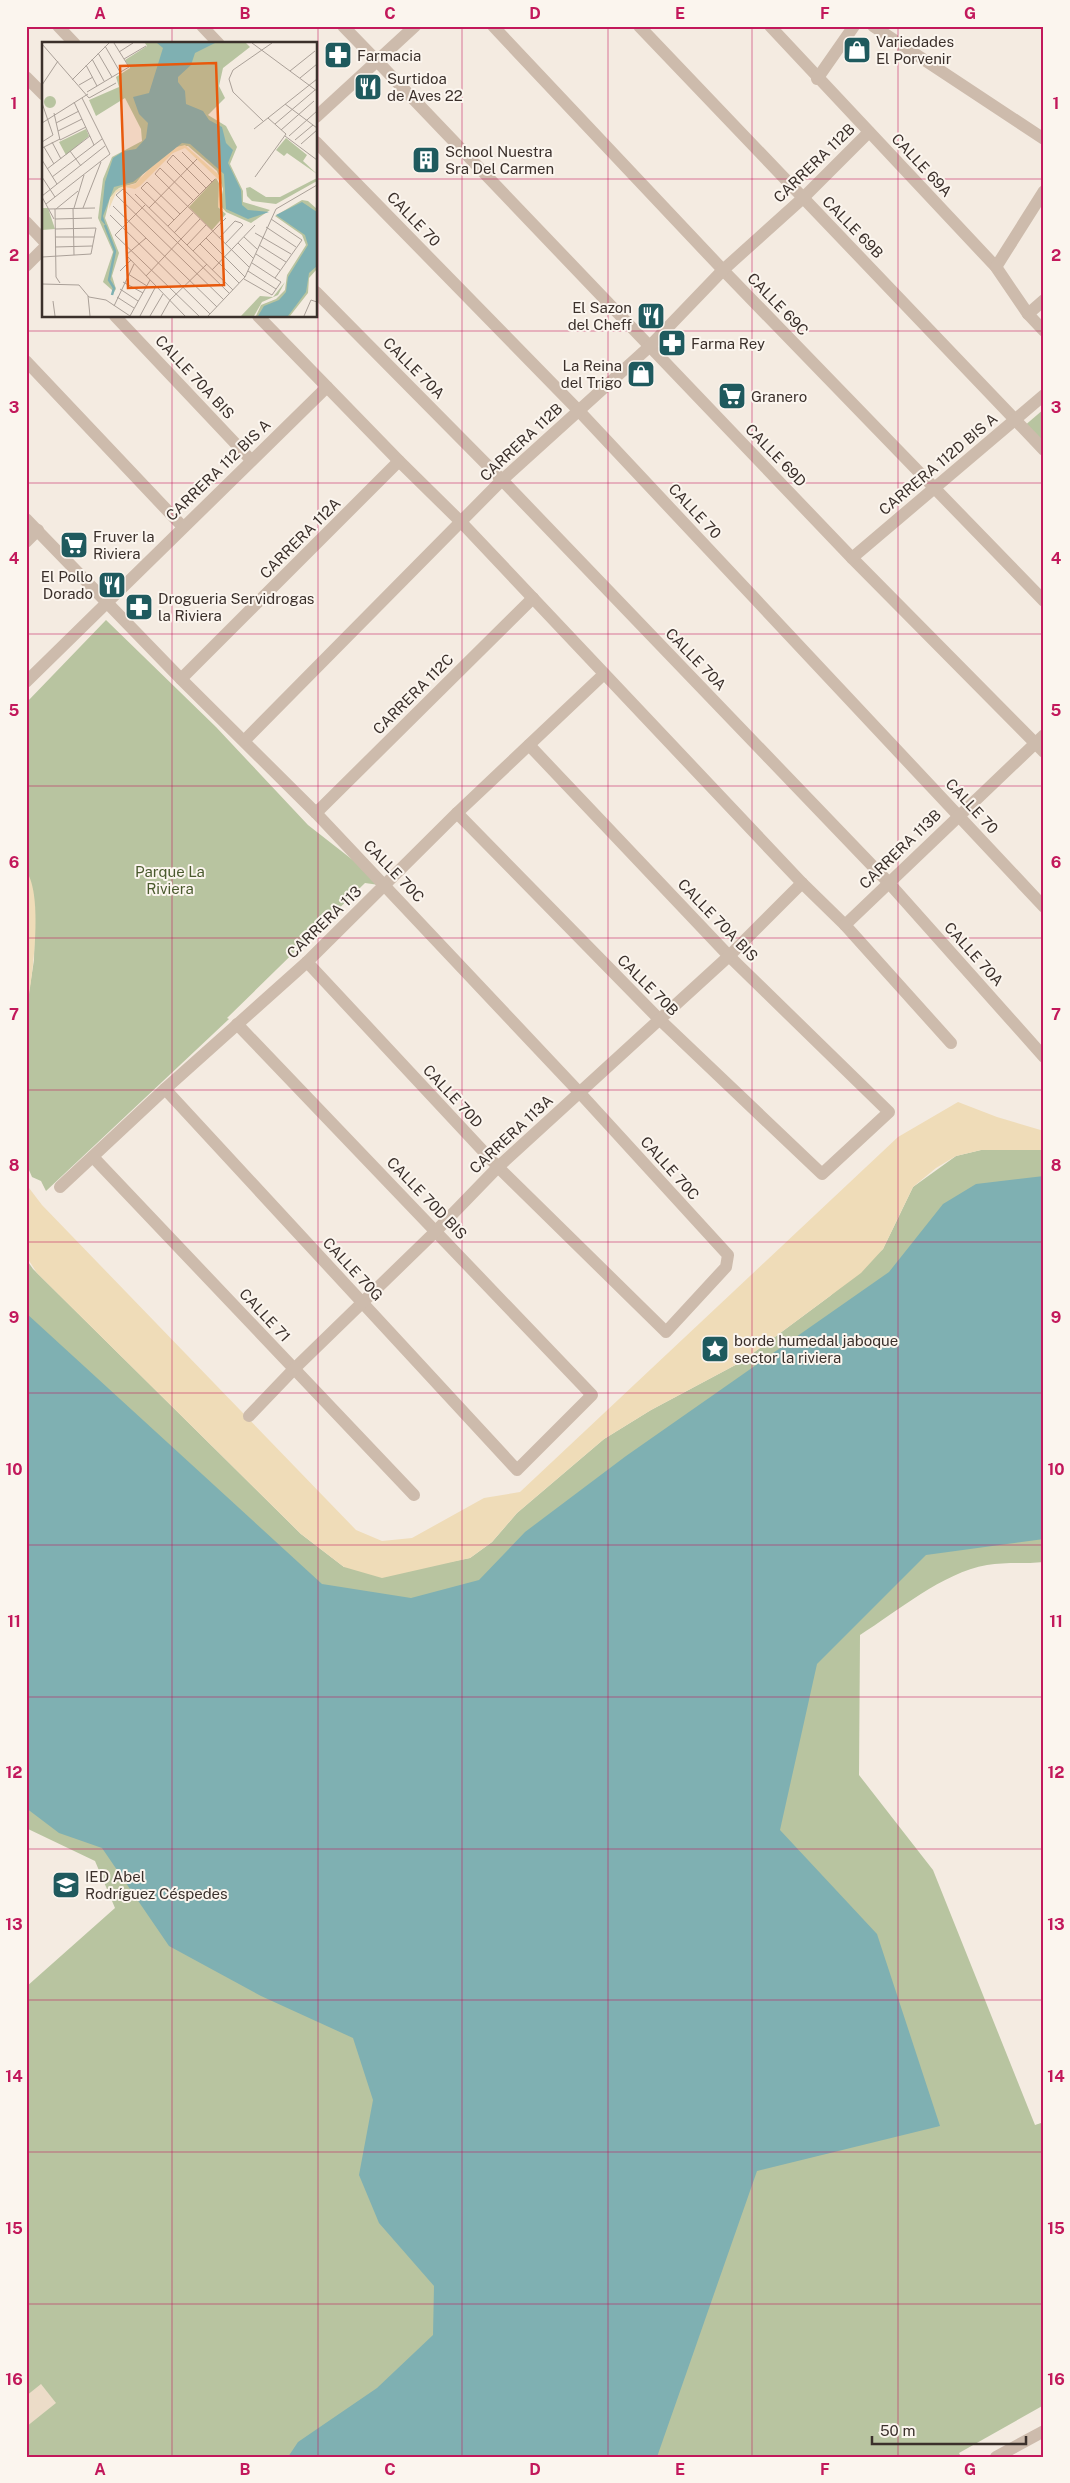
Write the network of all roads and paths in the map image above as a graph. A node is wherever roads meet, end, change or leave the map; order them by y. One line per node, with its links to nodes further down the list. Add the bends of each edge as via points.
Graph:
1 (58, 26): 10 (street)
2 (202, 26): 11 (street)
3 (343, 26): 12 (street, CALLE 69D)
4 (415, 26): 12 (street)
5 (492, 26): 27 (street, CALLE 69C)
6 (639, 26): 21 (street, CALLE 69B)
7 (770, 26): 14 (street, CALLE 69A)
8 (854, 26): 14 (street)
9 (873, 26): 18 (street)
10 (73, 42)
11 (218, 42)
12 (377, 61): 16 (street); 34 (street, CALLE 69D)
13 (26, 77): 15 (street)
14 (817, 79): 17 (street, CALLE 69A)
15 (42, 93)
16 (318, 114)
17 (869, 132): 21 (street, CARRERA 112B); 26 (street, CALLE 69A)
18 (1044, 138)
19 (318, 144): 38 (street, CALLE 70)
20 (1044, 191): 26 (street)
21 (803, 198): 27 (street, CARRERA 112B); 39 (street, CALLE 69B)
22 (26, 222): 23 (street)
23 (42, 239)
24 (42, 250): 25 (street)
25 (26, 266)
26 (996, 267): 30 (street, CALLE 69A)
27 (722, 270): 34 (street, CARRERA 112B); 44 (street, CALLE 69C)
28 (318, 294): 43 (street, CALLE 70A)
29 (1044, 300): 30 (street)
30 (1028, 314): 33 (street, CALLE 69A)
31 (117, 318): 41 (street, CALLE 70A BIS)
32 (260, 318): 36 (street)
33 (1044, 331)
34 (649, 347): 38 (street, CARRERA 112B); 50 (street, CALLE 69D)
35 (26, 361): 47 (street)
36 (327, 387): 41 (street, CARRERA 112 BIS A); 42 (street)
37 (1044, 395): 39 (street, CARRERA 112D BIS A)
38 (579, 411): 43 (street, CARRERA 112B); 62 (street, CALLE 70)
39 (1015, 420): 40 (street, CALLE 69B); 44 (street, CARRERA 112D BIS A)
40 (1044, 450)
41 (251, 460): 47 (street, CARRERA 112 BIS A)
42 (399, 462): 46 (street); 55 (street, CARRERA 112A)
43 (502, 480): 46 (street, CARRERA 112B); 64 (street, CALLE 70A)
44 (932, 488): 50 (street, CARRERA 112D BIS A); 52 (street, CALLE 69C)
45 (26, 518): 48 (street, CALLE 70C)
46 (462, 523): 51 (street); 57 (street, CARRERA 112B)
47 (183, 527): 53 (street, CARRERA 112 BIS A)
48 (38, 530): 49 (street); 53 (street, CALLE 70C)
49 (26, 542)
50 (852, 558): 58 (street, CALLE 69D)
51 (533, 598): 54 (street); 60 (street, CARRERA 112C)
52 (1044, 601)
53 (108, 603): 55 (street, CALLE 70C); 56 (street, CARRERA 112 BIS A)
54 (604, 674): 59 (street, CARRERA 113); 63 (street)
55 (182, 679): 57 (street, CALLE 70C)
56 (26, 682)
57 (245, 740): 60 (street, CALLE 70C)
58 (1041, 744): 62 (street, CARRERA 113B)
59 (529, 745): 61 (street, CARRERA 113); 68 (street, CALLE 70A BIS)
60 (316, 813): 65 (street, CALLE 70C)
61 (457, 813): 65 (street, CARRERA 113); 70 (street, CALLE 70B)
62 (959, 815): 64 (street, CARRERA 113B); 66 (street, CALLE 70)
63 (802, 883): 67 (street); 68 (street, CARRERA 113A)
64 (889, 883): 67 (street, CARRERA 113B); 73 (street, CALLE 70A)
65 (386, 886): 69 (street, CARRERA 113); 75 (street, CALLE 70C)
66 (1044, 907)
67 (846, 925): 72 (street)
68 (729, 956): 70 (street, CARRERA 113A); 78 (street, CALLE 70A BIS, via 889,1112)
69 (307, 962): 71 (street, CARRERA 113); 77 (street, CALLE 70D)
70 (659, 1019): 75 (street, CARRERA 113A); 78 (street, CALLE 70B)
71 (237, 1024): 74 (street, CARRERA 113); 80 (street, CALLE 70D BIS)
72 (951, 1043)
73 (1044, 1057)
74 (166, 1089): 76 (street, CARRERA 113); 81 (street, CALLE 70G)
75 (579, 1092): 77 (street, CARRERA 113A); 82 (street, CALLE 70C, via 728,1255 726,1267)
76 (93, 1157): 79 (street, CARRERA 113); 83 (street, CALLE 71)
77 (498, 1167): 80 (street, CARRERA 113A); 82 (street, CALLE 70D)
78 (822, 1174)
79 (60, 1187)
80 (436, 1231): 81 (street, CARRERA 113A); 85 (street, CALLE 70D BIS, via 592,1395)
81 (362, 1303): 83 (street, CARRERA 113A); 85 (street, CALLE 70G)
82 (666, 1332)
83 (294, 1369): 84 (street, CARRERA 113A); 86 (street, CALLE 71)
84 (249, 1416)
85 (517, 1470)
86 (414, 1495)
87 (1044, 2431): 88 (street)
88 (996, 2457)

